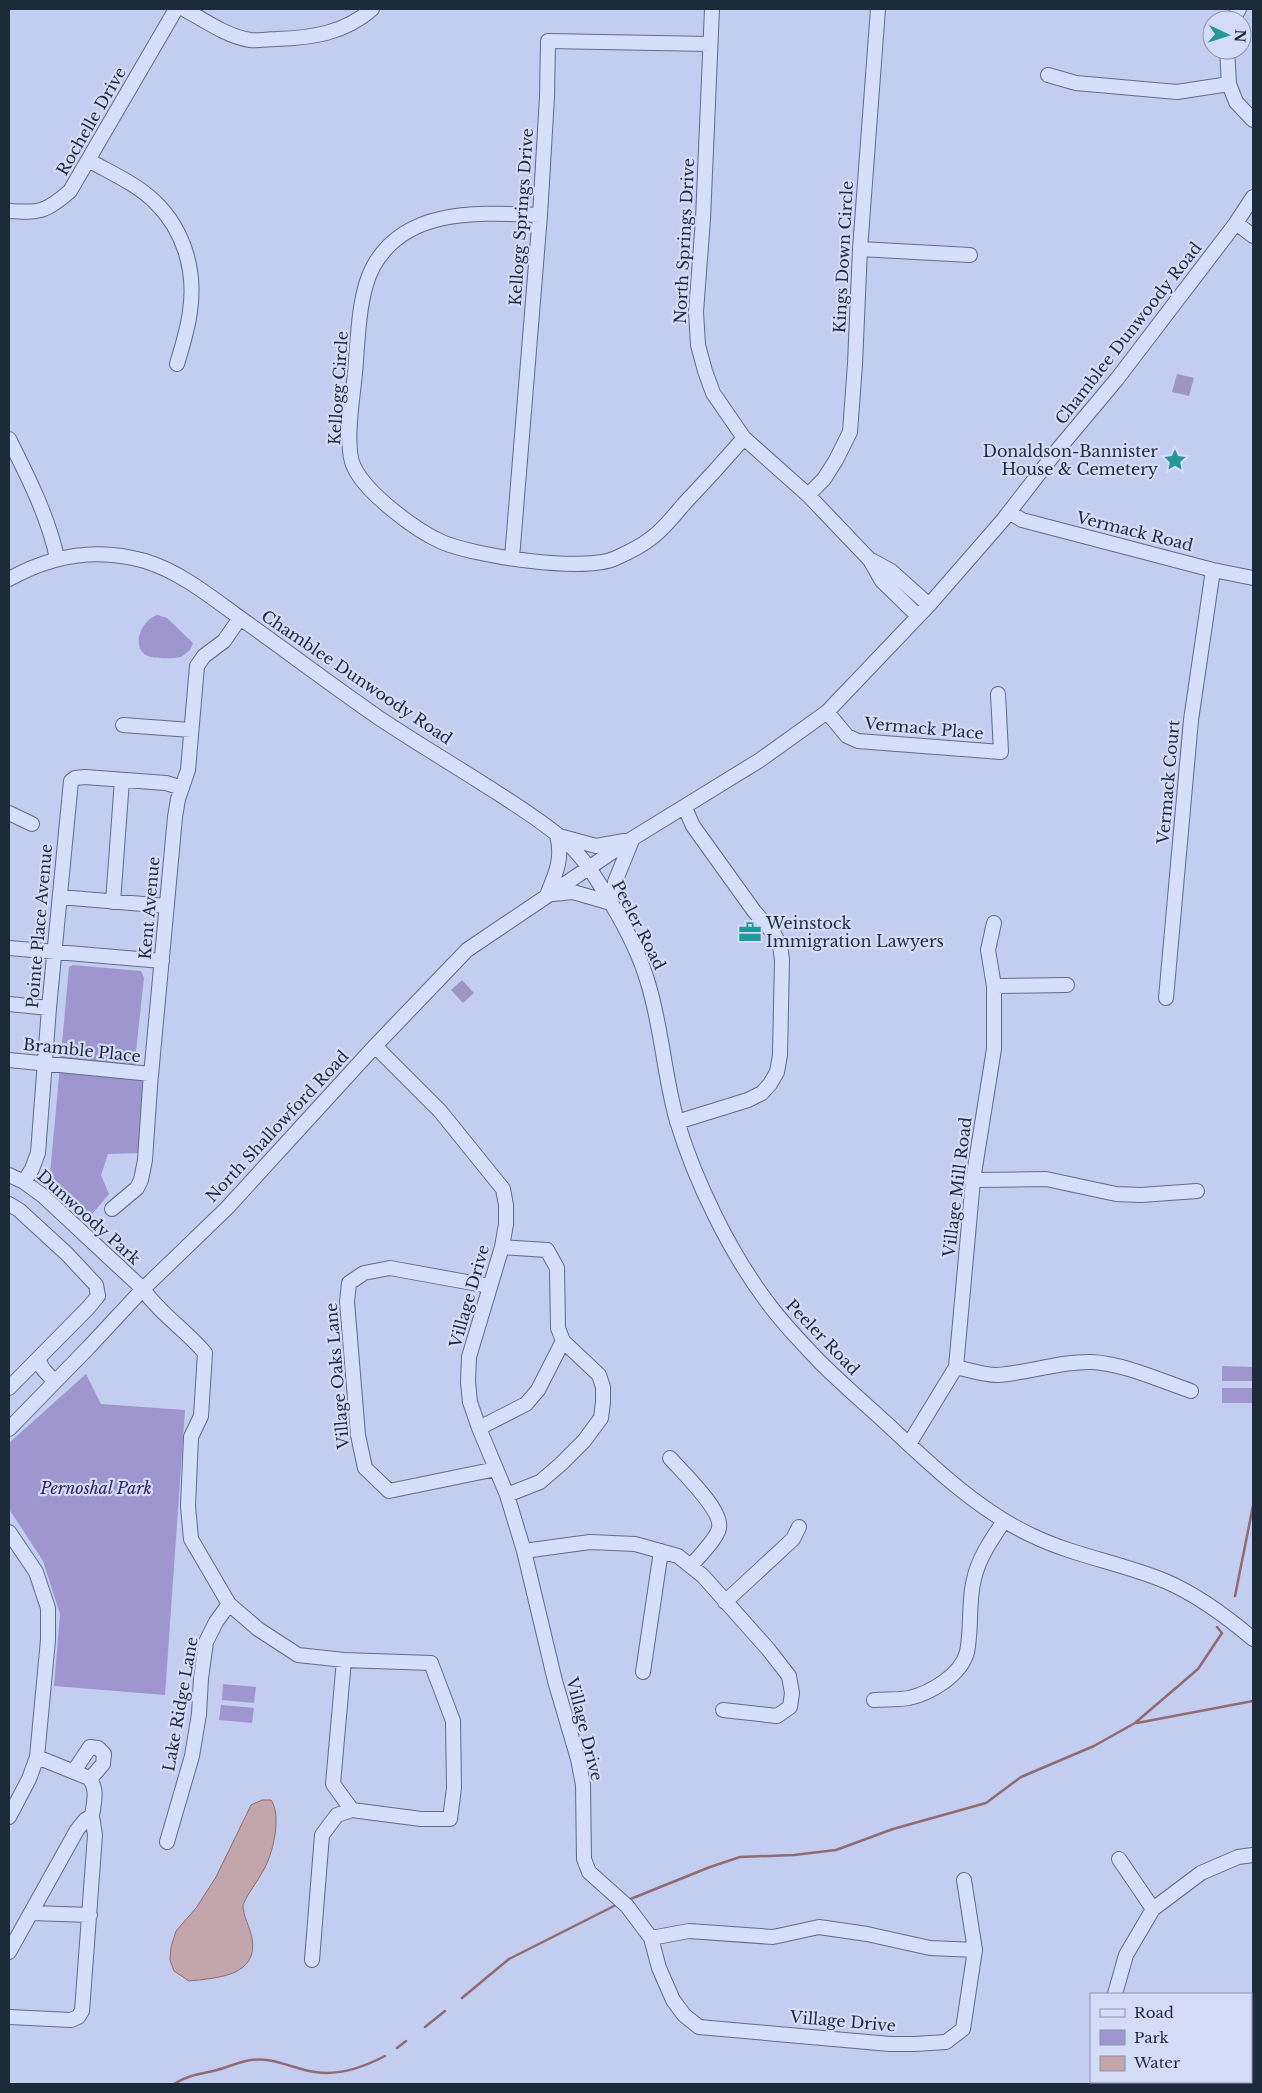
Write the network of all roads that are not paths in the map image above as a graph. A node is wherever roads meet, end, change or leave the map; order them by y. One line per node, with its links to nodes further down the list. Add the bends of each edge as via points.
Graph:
1 (176, 9): 11 (street, Rochelle Drive)
2 (184, 9): 3 (street, via 218,28 249,40 314,37 360,19)
3 (372, 9)
4 (712, 9): 6 (street, North Springs Drive)
5 (878, 9): 17 (street, Kings Down Circle)
6 (710, 44): 14 (street, Kellogg Springs Drive, via 548,41); 20 (street, North Springs Drive, via 696,312 698,344 713,393)
7 (1227, 60): 9 (street)
8 (1048, 75): 9 (street, via 1076,83 1177,92)
9 (1229, 84): 10 (street, via 1236,102)
10 (1253, 120)
11 (90, 160): 13 (street, Rochelle Drive, via 70,192 51,208); 19 (street, via 155,202 173,224 185,248 191,276 190,311)
12 (1253, 197): 15 (street, Chamblee Dunwoody Road)
13 (9, 211)
14 (540, 215): 25 (street, Kellogg Springs Drive); 25 (street, Kellogg Circle, via 472,213 422,222 389,245 373,267 364,293 353,392 351,455 352,465 361,480 382,501 442,542)
15 (1236, 223): 16 (street); 23 (street, Chamblee Dunwoody Road)
16 (1253, 236)
17 (860, 249): 18 (street); 22 (street, Kings Down Circle, via 850,432 824,479)
18 (970, 255)
19 (178, 364)
20 (744, 438): 22 (street, North Springs Drive); 25 (street, Kellogg Circle, via 650,539 613,560 546,564)
21 (9, 439): 24 (street, via 45,518)
22 (808, 495): 26 (street, North Springs Drive)
23 (1010, 512): 27 (street, Vermack Road, via 1022,520); 30 (street, Chamblee Dunwoody Road)
24 (57, 558): 29 (street, Chamblee Dunwoody Road); 32 (street, Chamblee Dunwoody Road, via 100,554 148,562 193,585)
25 (512, 558)
26 (870, 560): 30 (street, North Springs Drive, via 891,572); 31 (street, North Springs Drive, via 882,581)
27 (1214, 570): 28 (street, Vermack Road); 56 (street, Vermack Court, via 1191,720)
28 (1253, 578)
29 (9, 579)
30 (929, 605): 31 (street, Chamblee Dunwoody Road)
31 (918, 616): 34 (street, Chamblee Dunwoody Road)
32 (240, 618): 36 (street, Kent Avenue, via 224,641 204,656 197,666); 42 (street, Chamblee Dunwoody Road, via 381,719 451,762)
33 (998, 694): 34 (street, Vermack Place, via 1001,752 858,741 846,736)
34 (827, 712): 39 (street, Chamblee Dunwoody Road)
35 (129, 725): 36 (street)
36 (191, 730): 38 (street, Kent Avenue, via 188,770)
37 (122, 780): 38 (street, Pointe Place Avenue); 46 (street, Pointe Place Avenue, via 85,777 72,781); 47 (street)
38 (182, 788): 49 (street, Kent Avenue, via 175,817)
39 (685, 808): 43 (street); 63 (street, via 692,826 780,944 780,1055 777,1072 762,1092 748,1100)
40 (9, 813): 41 (street)
41 (32, 824)
42 (557, 835): 43 (street, via 596,846); 44 (street, Chamblee Dunwoody Road); 45 (street, via 559,863)
43 (633, 839): 44 (street); 48 (street, via 615,882)
44 (589, 868): 45 (street, North Shallowford Road); 48 (street, Peeler Road)
45 (547, 896): 48 (street, via 573,892); 59 (street, North Shallowford Road, via 467,950)
46 (60, 897): 47 (street); 52 (street, Pointe Place Avenue)
47 (113, 902): 49 (street)
48 (611, 903): 63 (street, Peeler Road, via 649,984)
49 (167, 906): 53 (street, Kent Avenue)
50 (994, 923): 55 (street, Village Mill Road, via 988,950)
51 (9, 948): 52 (street)
52 (56, 951): 53 (street); 58 (street, Pointe Place Avenue)
53 (162, 961): 62 (street, Kent Avenue)
54 (1067, 985): 55 (street)
55 (994, 986): 65 (street, Village Mill Road, via 994,1049)
56 (1166, 998)
57 (9, 1004): 58 (street)
58 (49, 1008): 61 (street, Pointe Place Avenue)
59 (375, 1046): 70 (street, Village Drive, via 440,1111 503,1189 506,1224); 72 (street, North Shallowford Road, via 227,1208)
60 (9, 1060): 61 (street, Bramble Place)
61 (45, 1064): 62 (street, Bramble Place); 66 (street, Pointe Place Avenue, via 38,1153)
62 (151, 1074): 69 (street, Kent Avenue, via 141,1180 137,1188)
63 (677, 1122): 81 (street, Peeler Road, via 704,1190 738,1257 764,1298 824,1367)
64 (9, 1175): 66 (street, Dunwoody Park)
65 (972, 1180): 67 (street, via 1046,1179 1116,1194); 75 (street, Village Mill Road)
66 (24, 1182): 72 (street, Dunwoody Park)
67 (1197, 1191)
68 (9, 1204): 74 (street, via 67,1254 96,1285 98,1296)
69 (112, 1209)
70 (502, 1247): 71 (street, Village Drive); 73 (street, via 547,1250 557,1268 558,1328)
71 (489, 1286): 79 (street, Village Drive, via 469,1357 470,1402); 83 (street, Village Oaks Lane, via 390,1268 364,1273 349,1283 347,1302 358,1435 365,1468 389,1491)
72 (143, 1289): 76 (street, North Shallowford Road); 92 (street, via 152,1302 205,1353 201,1416 191,1437 188,1506 191,1539)
73 (563, 1341): 79 (street, via 538,1390 526,1404); 84 (street, via 599,1375 603,1387 601,1418 584,1441 540,1482)
74 (38, 1359): 76 (street); 77 (street)
75 (956, 1368): 78 (street, via 994,1375 1069,1363 1112,1364); 81 (street, Village Mill Road)
76 (54, 1381): 80 (street, North Shallowford Road)
77 (9, 1388)
78 (1191, 1391)
79 (479, 1428): 83 (street, Village Drive)
80 (9, 1429)
81 (909, 1444): 85 (street, Peeler Road, via 969,1496)
82 (670, 1458): 90 (street, via 702,1493 719,1518 719,1529)
83 (496, 1469): 84 (street, Village Drive)
84 (507, 1495): 88 (street, Village Drive)
85 (1004, 1521): 93 (street, Peeler Road, via 1056,1546 1142,1572 1184,1590); 96 (street, via 987,1546 974,1579 966,1654 957,1669 920,1695)
86 (798, 1527): 91 (street, via 794,1539)
87 (9, 1532): 98 (street, via 36,1572 48,1608)
88 (524, 1551): 89 (street, via 590,1542 635,1544); 111 (street, Village Drive, via 583,1785 584,1859 589,1872 620,1900)
89 (661, 1551): 90 (street, via 678,1556); 95 (street)
90 (691, 1566): 91 (street)
91 (725, 1602): 97 (street, via 789,1676 792,1693 790,1706 777,1716)
92 (228, 1604): 94 (street, via 258,1629 298,1655); 104 (street, Lake Ridge Lane, via 206,1642 192,1756)
93 (1253, 1639)
94 (344, 1660): 101 (street, via 333,1784); 101 (street, via 431,1662 453,1721 454,1788 450,1819 421,1819)
95 (643, 1672)
96 (874, 1700)
97 (723, 1710)
98 (37, 1757): 99 (street); 103 (street)
99 (74, 1771): 100 (street); 100 (street, via 90,1747 98,1748 104,1754 103,1764)
100 (90, 1779): 102 (street, via 95,1792)
101 (352, 1810): 114 (street, via 337,1814 322,1835)
102 (92, 1816): 109 (street, via 81,1824); 110 (street, via 95,1835)
103 (9, 1817)
104 (167, 1842)
105 (1253, 1855): 108 (street, via 1238,1857 1201,1873)
106 (1118, 1859): 108 (street)
107 (964, 1880): 112 (street, Village Drive)
108 (1153, 1909): 115 (street, via 1126,1955)
109 (31, 1913): 110 (street); 113 (street)
110 (90, 1915): 116 (street, via 84,2000 78,2017 64,2020)
111 (651, 1938): 112 (street, via 689,1931 773,1937 819,1927 930,1948); 112 (street, Village Drive, via 673,2000 684,2015 700,2027 890,2044 946,2042 964,2029)
112 (975, 1950)
113 (9, 1952)
114 (312, 1960)
115 (1115, 1993)
116 (9, 2017)

